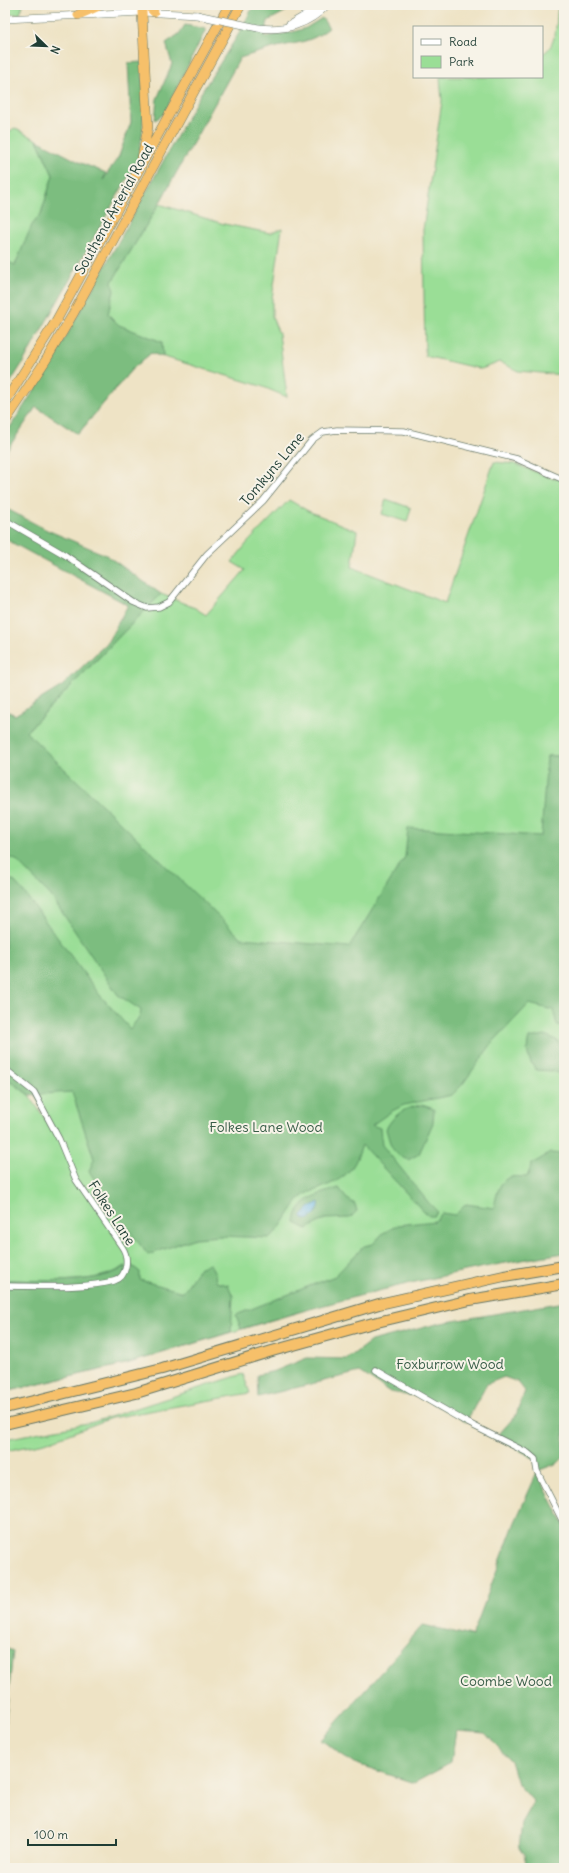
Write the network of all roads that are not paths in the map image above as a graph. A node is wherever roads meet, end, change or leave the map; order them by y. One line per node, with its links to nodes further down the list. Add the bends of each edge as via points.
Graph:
1 (101, 5): 8 (highway)
2 (230, 5): 11 (highway, Southend Arterial Road)
3 (241, 5): 13 (highway, Southend Arterial Road, via 73,314)
4 (317, 5): 10 (street)
5 (327, 5): 10 (street, via 300,25)
6 (144, 8): 7 (highway); 8 (street); 11 (highway, via 148,127)
7 (154, 12): 10 (street, bridge, via 197,15 267,29)
8 (78, 15): 9 (street)
9 (5, 19)
10 (287, 26)
11 (138, 171): 12 (highway, Southend Arterial Road, via 56,320)
12 (5, 402)
13 (5, 422)
14 (564, 480): 15 (street, Tomkyns Lane, via 516,459 404,431 323,432 312,440 263,501 207,554 169,602 159,607 147,608 133,602 65,555)
15 (5, 520)
16 (5, 1069): 19 (street, Folkes Lane, via 34,1092 59,1139 76,1180 127,1258 124,1272 114,1281)
17 (564, 1266): 21 (highway, via 504,1276 379,1304 162,1369)
18 (564, 1284): 22 (highway, via 470,1300 380,1321 136,1393)
19 (5, 1286)
20 (376, 1370): 23 (street, via 466,1422 528,1453 535,1459 537,1471)
21 (5, 1408)
22 (5, 1424)
23 (564, 1524)

